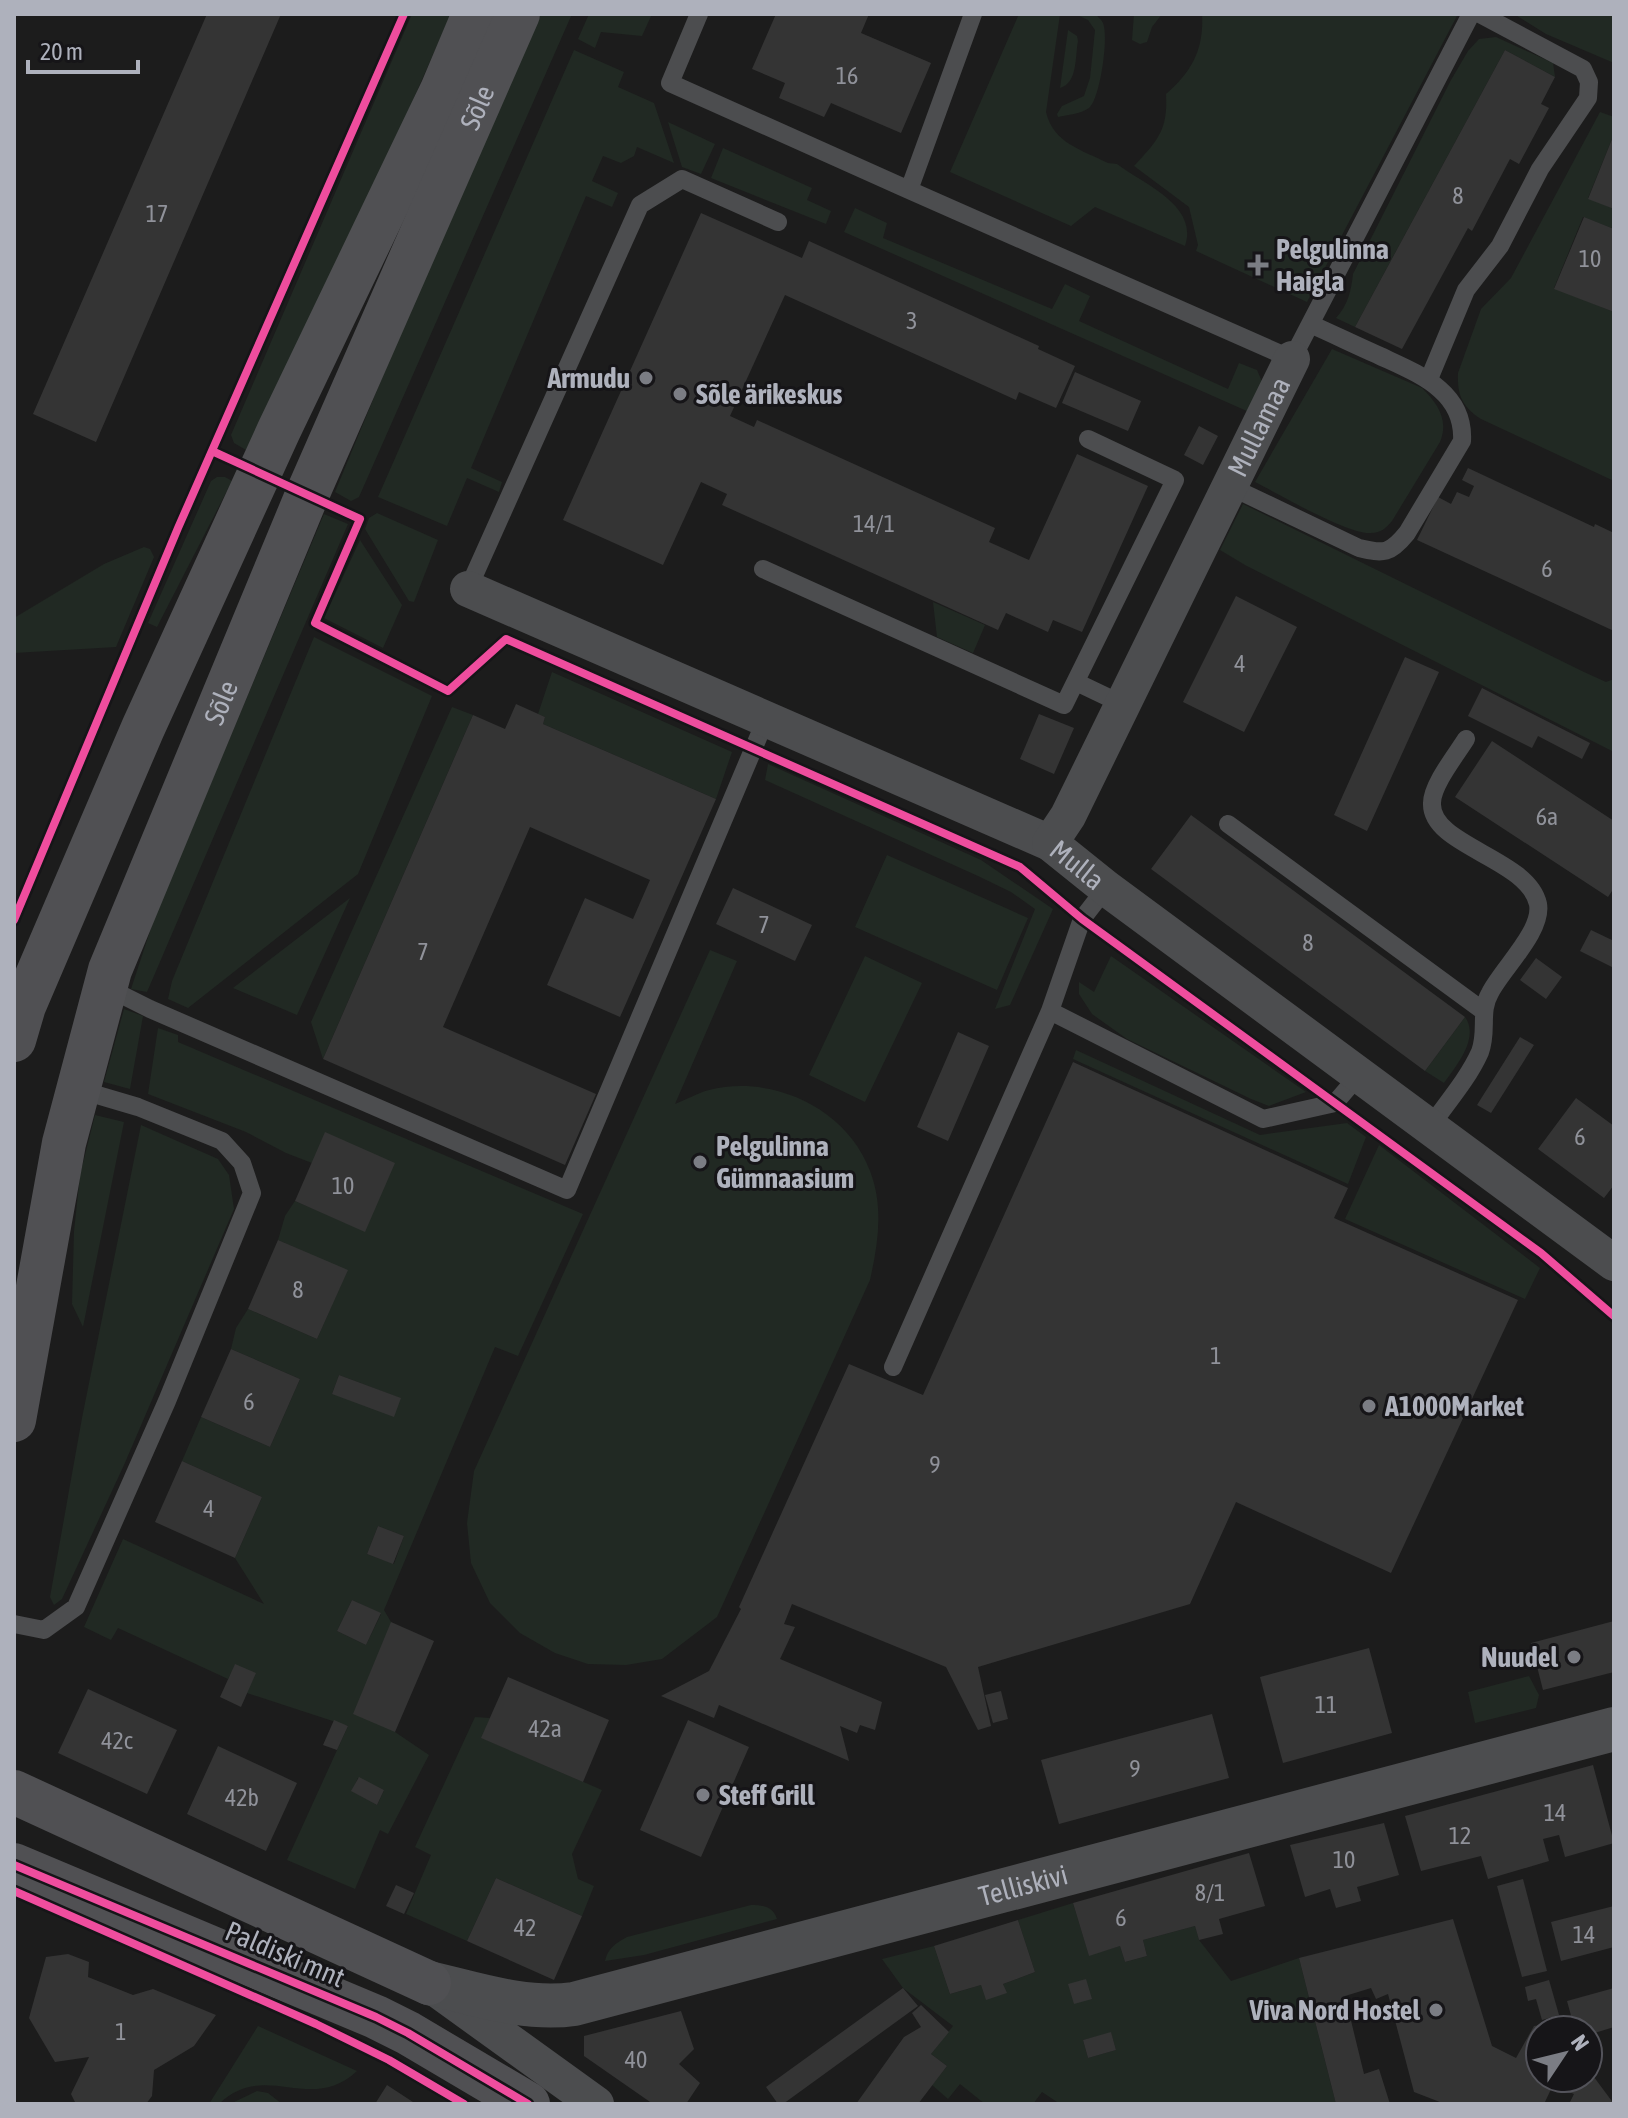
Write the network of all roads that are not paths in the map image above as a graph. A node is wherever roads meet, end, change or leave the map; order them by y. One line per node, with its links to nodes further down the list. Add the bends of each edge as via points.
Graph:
1 (474, 14): 23 (main road, Sõle, via 143,728)
2 (518, 14): 24 (main road, Sõle, via 307,495)
3 (699, 14): 7 (lane, via 670,83)
4 (973, 14): 7 (lane)
5 (1471, 14): 9 (lane, Mullamaa)
6 (1480, 14): 11 (lane, via 1583,69 1588,98 1540,169 1500,246 1466,290)
7 (909, 190): 10 (lane)
8 (778, 222): 15 (lane, via 682,179 640,205)
9 (1310, 324): 10 (lane, Mullamaa); 11 (lane)
10 (1292, 359): 13 (street, Mullamaa)
11 (1429, 379): 13 (lane, via 1456,408 1462,441 1396,546 1382,553 1359,548)
12 (1088, 439): 16 (lane, via 1175,480)
13 (1229, 486): 17 (street, Mullamaa)
14 (763, 569): 16 (lane, via 1064,705)
15 (468, 589): 18 (street, Mulla)
16 (1076, 682): 17 (lane)
17 (1122, 704): 21 (street, Mullamaa)
18 (766, 719): 21 (street, Mulla); 24 (lane, via 567,1190)
19 (1466, 739): 25 (lane, via 1435,790 1434,816 1444,829 1516,874 1531,888 1538,905 1538,921)
20 (1228, 824): 25 (lane)
21 (1050, 843): 22 (street, Mulla)
22 (1106, 888): 26 (lane, via 1082,919); 28 (street, Mulla)
23 (48, 949): 27 (main road, Sõle); 32 (main road, via 68,955 79,969 34,1153)
24 (106, 987): 29 (main road, Sõle)
25 (1482, 1010): 30 (lane, via 1485,1034 1479,1053)
26 (1050, 1011): 28 (lane, via 1263,1119 1335,1103); 33 (lane)
27 (14, 1040)
28 (1359, 1075): 30 (street, Mulla)
29 (77, 1089): 32 (main road, Sõle); 35 (lane, via 222,1141 242,1163 252,1193 76,1607 44,1630)
30 (1429, 1128): 31 (street, Mulla)
31 (1614, 1263)
32 (34, 1308): 34 (main road, Sõle)
33 (893, 1367)
34 (14, 1420)
35 (14, 1624)
36 (1614, 1729): 41 (street, Telliskivi, via 574,2004 507,2001)
37 (14, 1792): 41 (main road, Paldiski mnt)
38 (14, 1865): 39 (main road, Paldiski mnt)
39 (63, 1884): 40 (main road); 42 (main road, Paldiski mnt, via 376,2017)
40 (14, 1899)
41 (429, 1983): 43 (street, Paldiski mnt)
42 (528, 2104)
43 (596, 2104)

